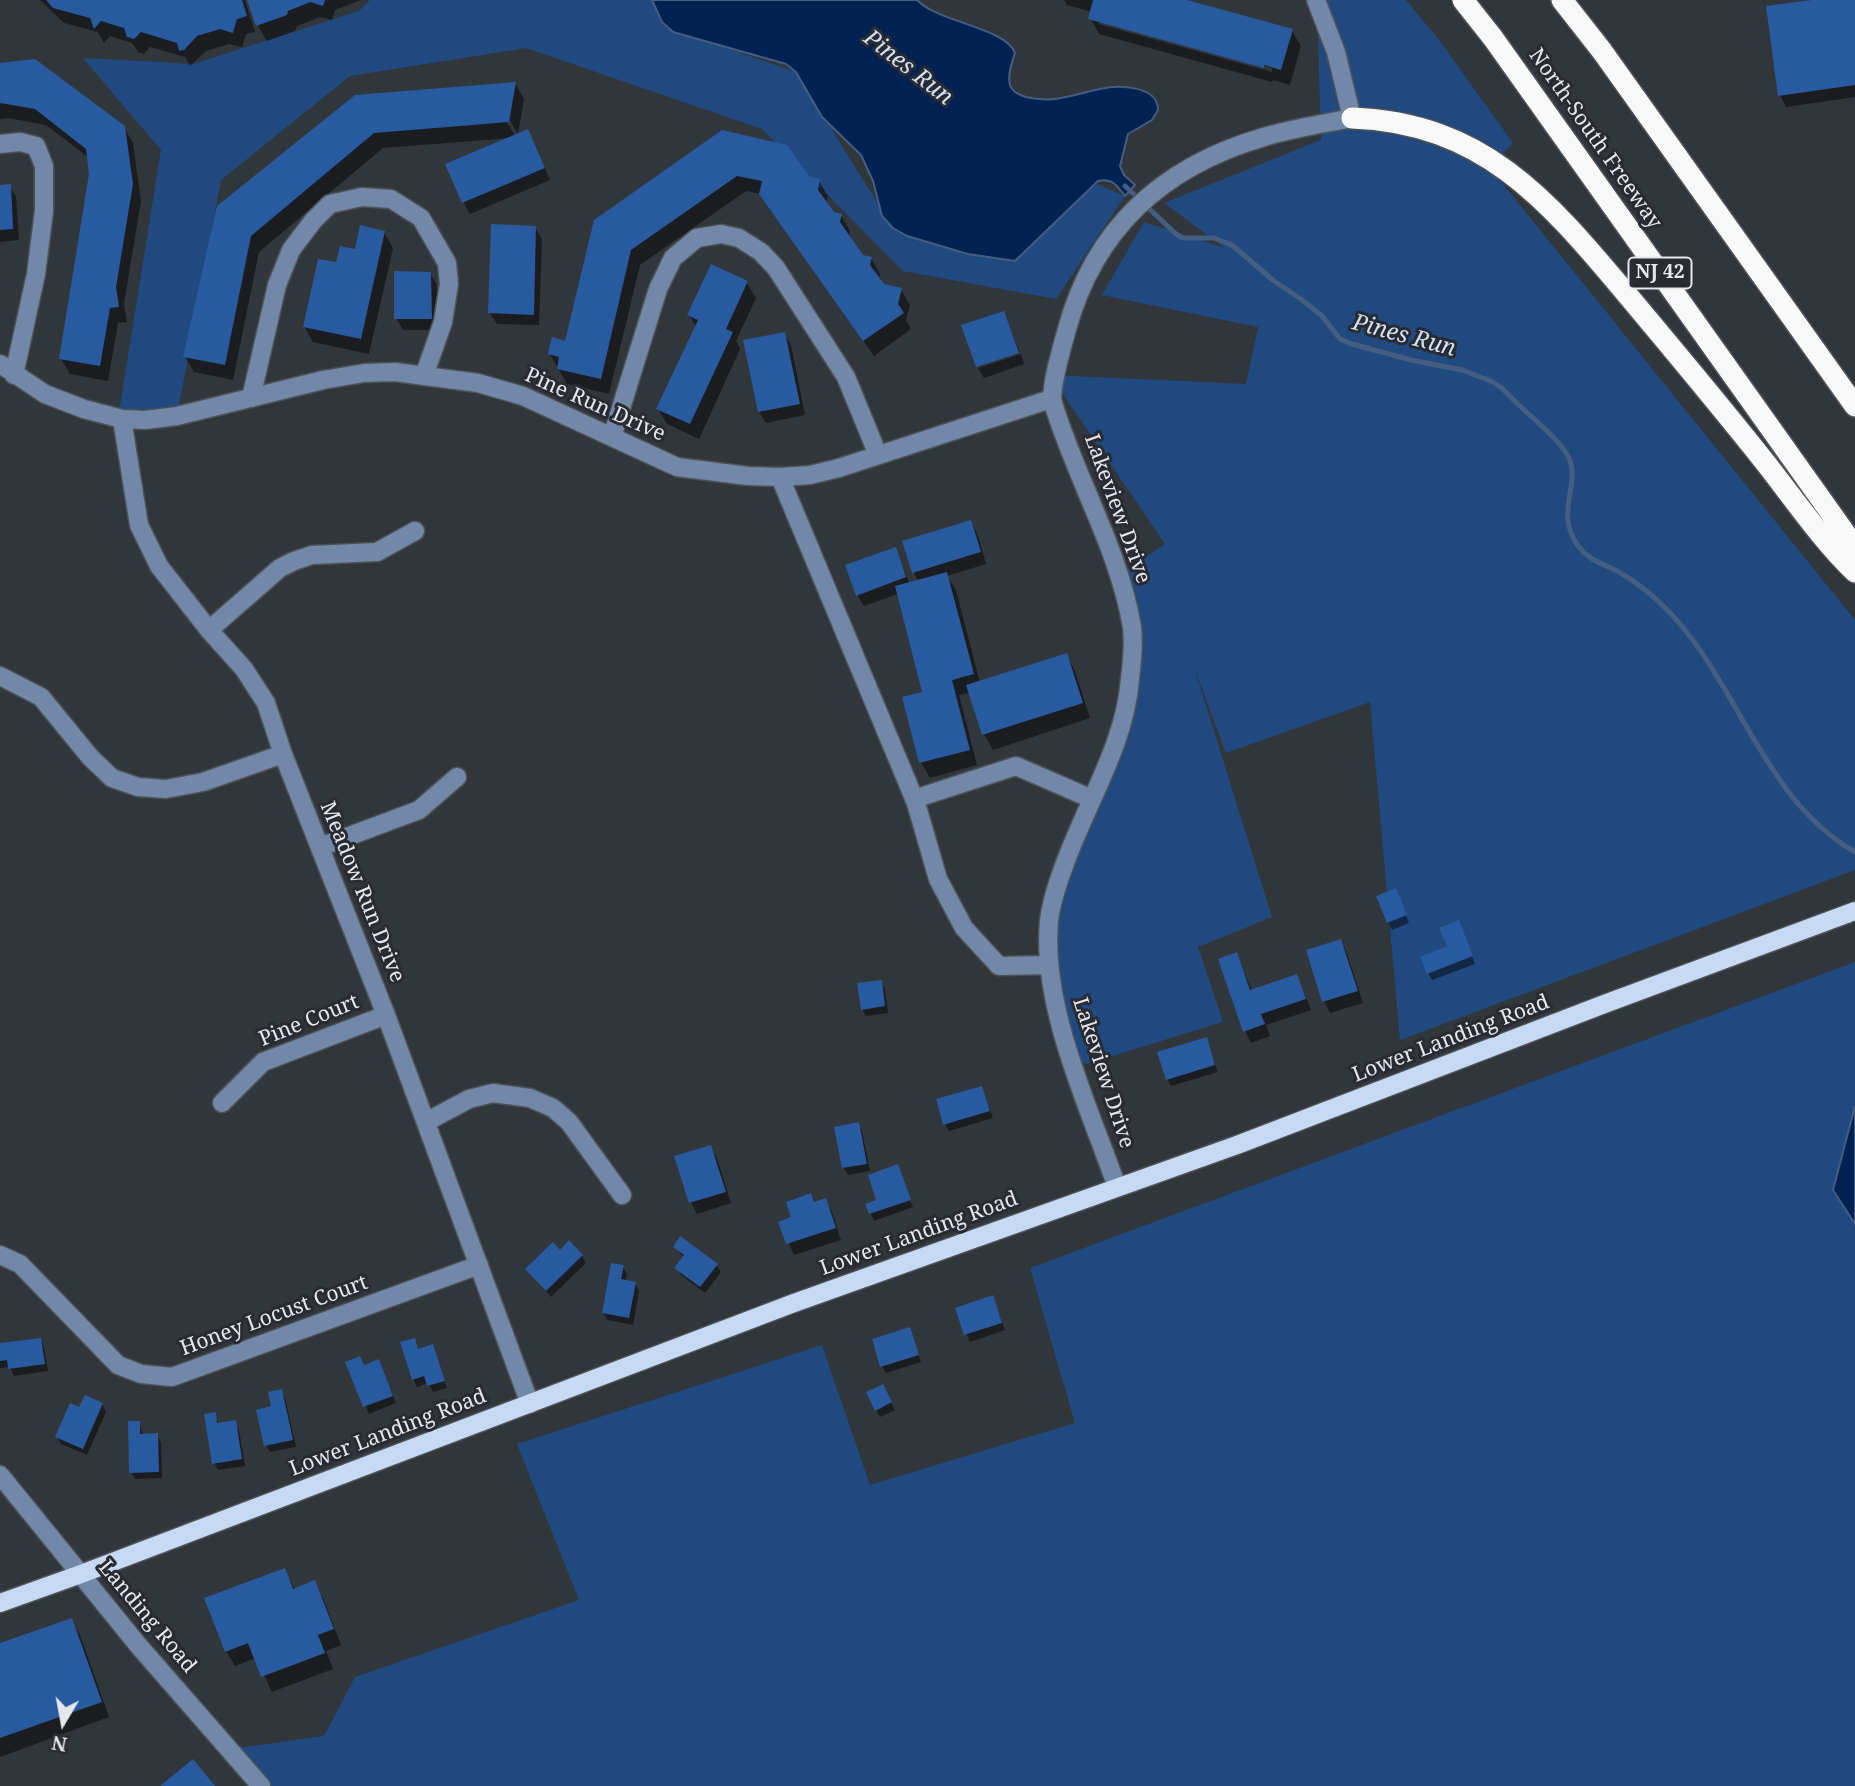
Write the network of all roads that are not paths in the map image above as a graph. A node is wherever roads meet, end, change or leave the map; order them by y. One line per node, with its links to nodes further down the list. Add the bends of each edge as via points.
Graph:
1 (1317, 0): 4 (street)
2 (1463, 0): 16 (highway, North-South Freeway / NJ 42)
3 (1562, 0): 10 (highway)
4 (1352, 118): 9 (street, via 1263,137 1206,160 1152,191 1111,234 1077,295); 17 (highway, via 1411,124 1450,138 1504,169 1542,198)
5 (0, 144): 6 (street, via 36,146 44,166 36,274)
6 (7, 369): 11 (street, Pine Run Drive, via 45,394)
7 (424, 376): 8 (street, Pine Run Drive, via 364,373); 8 (street, via 443,322 447,263 421,218 391,199 362,197 330,204 291,250 277,285); 12 (street, Pine Run Drive, via 478,383 523,396)
8 (251, 398): 11 (street, Pine Run Drive, via 177,416)
9 (1051, 399): 13 (street, Pine Run Drive); 23 (street, Lakeview Drive, via 1124,591 1133,631 1125,712)
10 (1855, 406)
11 (122, 419): 18 (street, Meadow Run Drive, via 139,525 159,566)
12 (612, 437): 13 (street, via 657,289 673,258 697,238 721,234 761,252 776,268 846,377); 14 (street, Pine Run Drive, via 677,467)
13 (878, 454): 14 (street, Pine Run Drive, via 810,475)
14 (780, 477): 22 (street)
15 (415, 531): 18 (street, via 377,552 312,555 294,561)
16 (1855, 547)
17 (1855, 572)
18 (209, 631): 20 (street, Meadow Run Drive, via 244,669 266,703)
19 (0, 676): 20 (street, via 41,697 112,778 138,787 166,789 203,782)
20 (283, 754): 24 (street, Meadow Run Drive)
21 (457, 777): 24 (street, via 419,810)
22 (914, 799): 23 (street, via 1016,766); 26 (street, via 938,880 964,928 999,965)
23 (1092, 799): 26 (street, Lakeview Drive, via 1063,867 1049,919)
24 (320, 847): 27 (street, Meadow Run Drive)
25 (1855, 911): 30 (main road, Lower Landing Road)
26 (1049, 965): 30 (street, Lakeview Drive, via 1056,1007)
27 (386, 1015): 28 (street, Pine Court, via 263,1062); 29 (street, Meadow Run Drive)
28 (222, 1103)
29 (426, 1122): 31 (street, via 469,1099 493,1093 530,1098 554,1108 569,1122); 33 (street, Meadow Run Drive)
30 (1117, 1187): 34 (main road, Lower Landing Road)
31 (622, 1195)
32 (0, 1255): 33 (street, Honey Locust Court, via 20,1264 118,1365 141,1374 172,1377)
33 (479, 1265): 34 (street, Meadow Run Drive)
34 (530, 1404): 36 (main road, Lower Landing Road)
35 (0, 1475): 36 (street, Landing Road)
36 (81, 1574): 37 (main road, Lower Landing Road); 38 (street, Landing Road)
37 (0, 1603)
38 (261, 1786)

